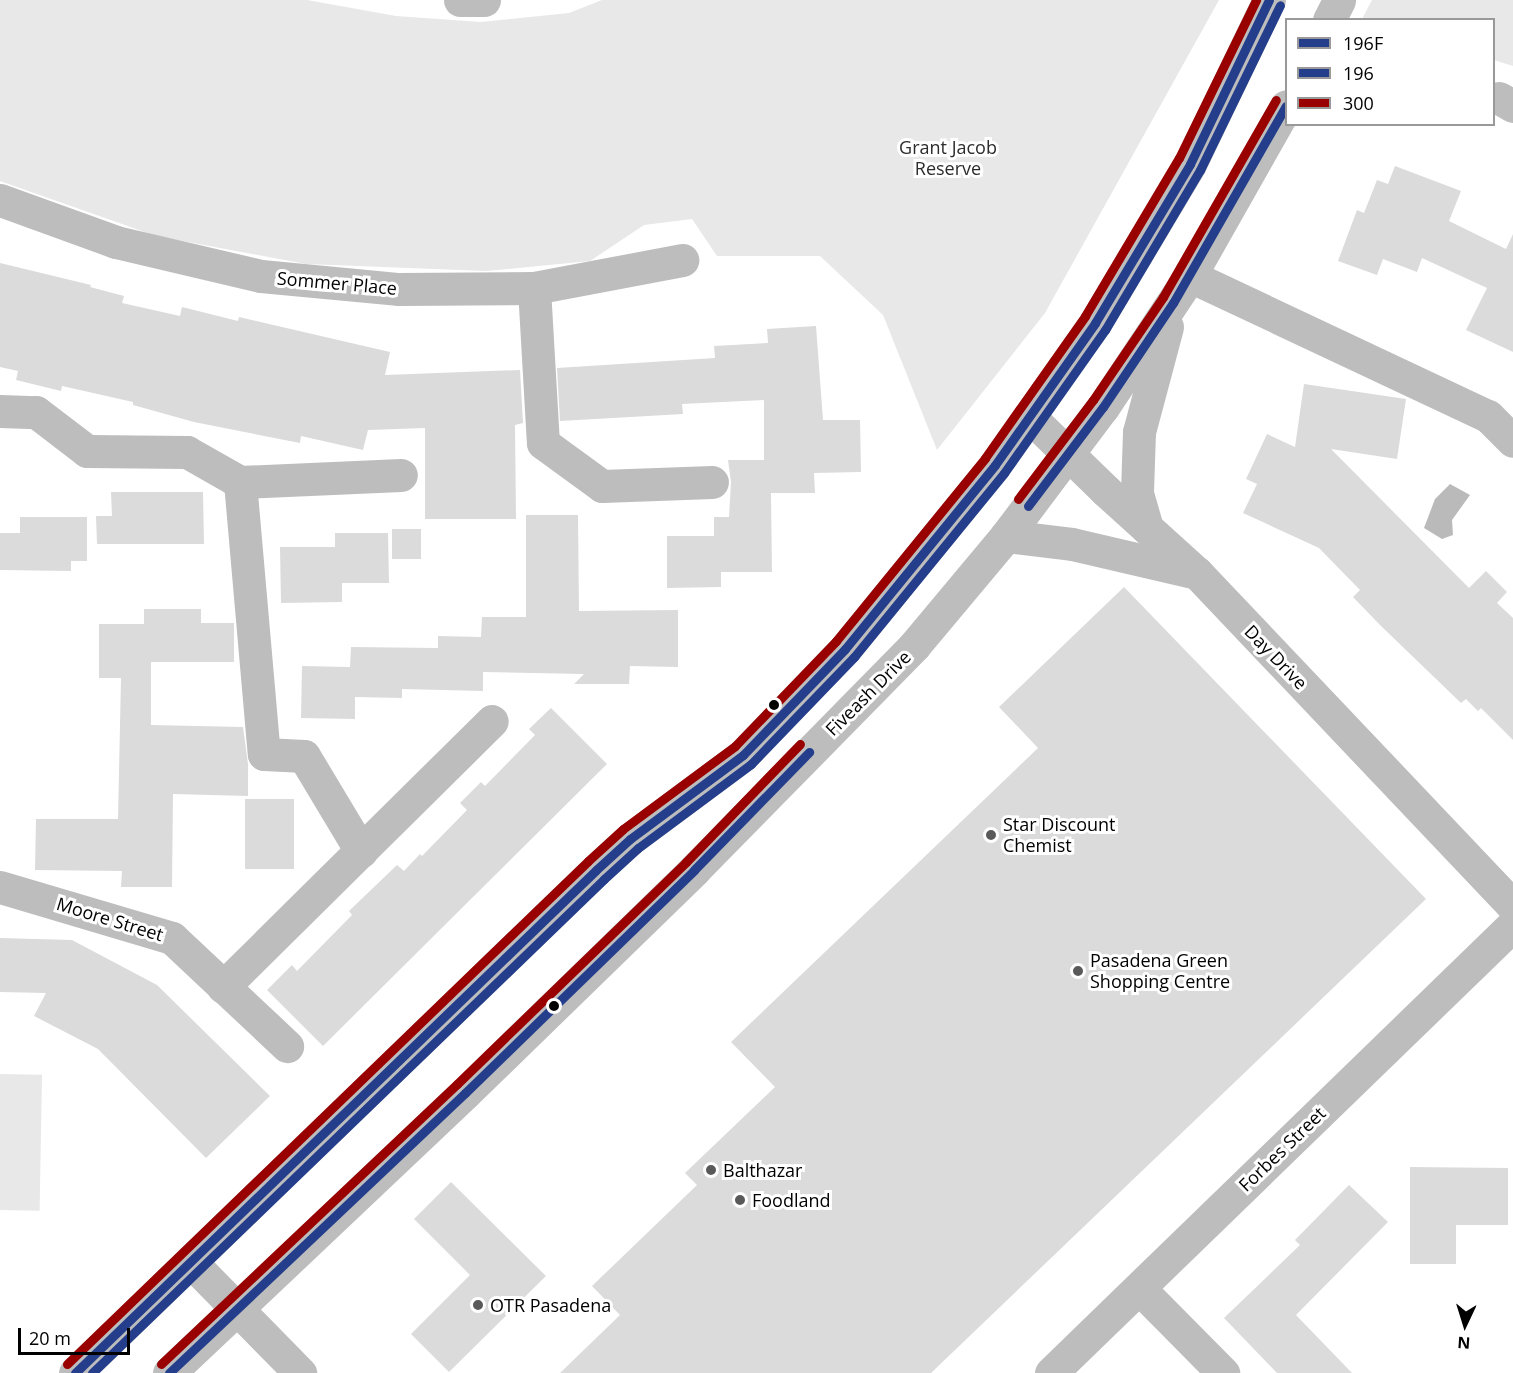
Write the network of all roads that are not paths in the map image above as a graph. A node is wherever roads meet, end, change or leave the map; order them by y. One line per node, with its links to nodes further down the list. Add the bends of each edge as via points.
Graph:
1 (460, 0): 2 (main road)
2 (484, 0)
3 (1269, 0): 12 (main road, via 1190,164 1095,323)
4 (1339, 0): 5 (main road)
5 (1330, 18)
6 (1285, 109): 10 (main road, Fiveash Drive)
7 (0, 200): 9 (main road, Sommer Place, via 116,242 261,276 399,289)
8 (682, 260): 9 (main road, Sommer Place)
9 (534, 288): 17 (main road, via 543,443 602,486)
10 (1182, 289): 13 (main road, via 1488,416); 14 (main road, Fiveash Drive); 18 (main road, via 1139,432 1137,492)
11 (0, 411): 16 (main road, via 36,412 87,451 187,452)
12 (1030, 417): 14 (main road, Day Drive); 28 (main road, via 986,477 845,649 743,755 622,846)
13 (1513, 441)
14 (1069, 454): 18 (main road, Day Drive); 19 (main road, Fiveash Drive)
15 (401, 476): 16 (main road)
16 (240, 482): 22 (main road, via 264,754 304,756)
17 (712, 482)
18 (1148, 528): 20 (main road, Day Drive)
19 (1006, 536): 20 (main road, via 1072,544); 30 (main road, Fiveash Drive, via 914,646 694,870)
20 (1197, 573): 24 (main road, Day Drive)
21 (492, 721): 22 (main road)
22 (361, 851): 26 (main road)
23 (0, 887): 26 (main road, Moore Street, via 172,938)
24 (1513, 906)
25 (1513, 925): 29 (main road, Forbes Street)
26 (223, 987): 27 (main road, Moore Street)
27 (287, 1047)
28 (191, 1262): 30 (main road); 31 (main road)
29 (1139, 1288): 34 (main road, Forbes Street); 35 (main road)
30 (236, 1309): 32 (main road, Fiveash Drive); 33 (main road)
31 (75, 1373)
32 (169, 1373)
33 (300, 1373)
34 (1051, 1373)
35 (1222, 1373)

